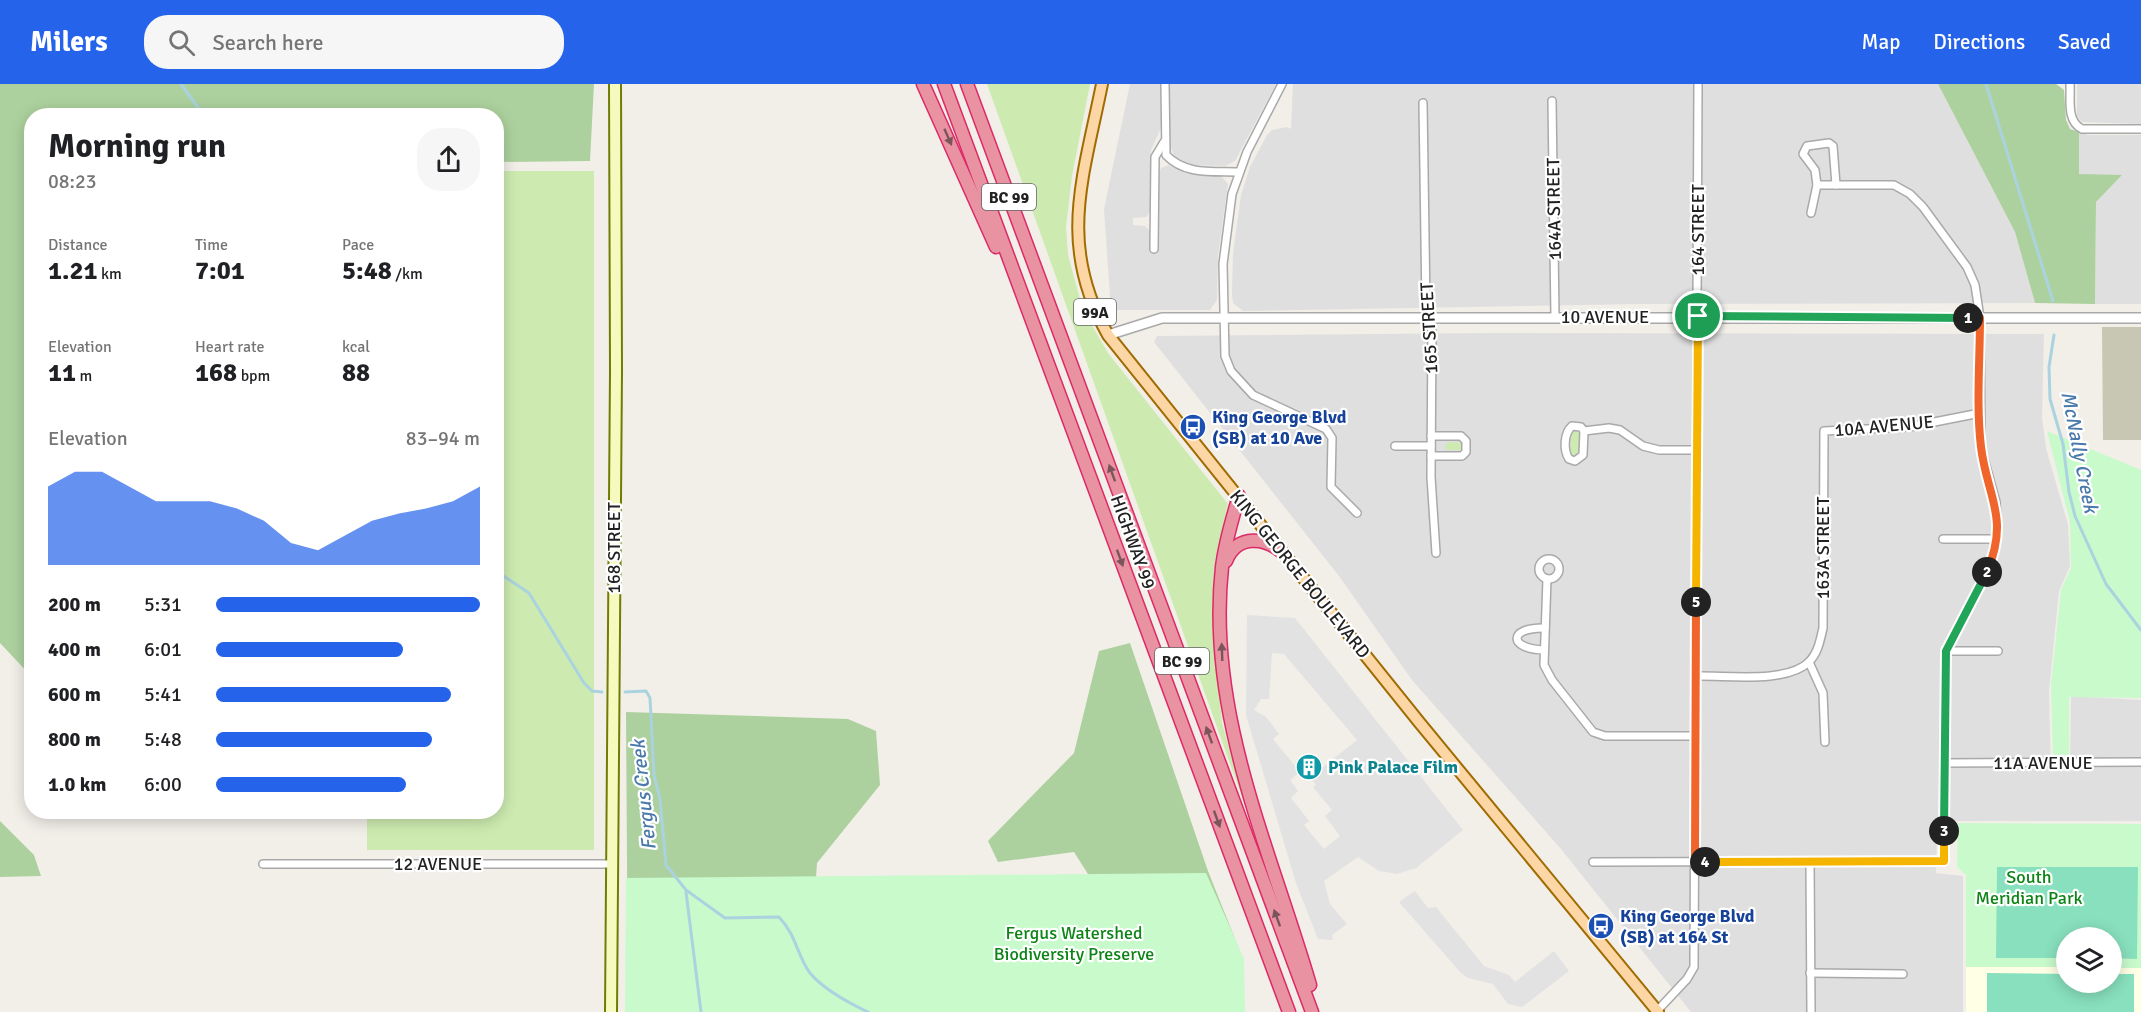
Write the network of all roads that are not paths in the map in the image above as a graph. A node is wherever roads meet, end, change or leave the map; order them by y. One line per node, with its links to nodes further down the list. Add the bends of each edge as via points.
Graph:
1 (615, 84): 59 (main road, 168 STREET)
2 (922, 84): 28 (highway, one-way to 28)
3 (944, 84): 28 (highway, HIGHWAY 99 / BC 99)
4 (967, 84): 20 (highway, HIGHWAY 99 / BC 99)
5 (976, 84): 20 (highway)
6 (1102, 84): 27 (main road, KING GEORGE BOULEVARD / 99A, via 1077,222 1077,250 1086,290)
7 (1165, 84): 14 (street)
8 (1282, 84): 15 (street)
9 (1698, 84): 21 (street, 164 STREET)
10 (2070, 84): 13 (street, via 2071,119 2076,126)
11 (1552, 102): 22 (street, 164A STREET)
12 (1423, 103): 24 (street, 165 STREET, via 1426,306)
13 (2141, 129)
14 (1164, 142): 15 (street, via 1166,155 1176,165 1193,170); 19 (street, via 1155,157)
15 (1239, 172): 23 (street, via 1224,246)
16 (1818, 185): 17 (street); 17 (street, via 1815,170 1803,154 1811,144 1829,143 1833,146); 18 (street)
17 (1836, 185): 25 (street, via 1894,185 1915,198 1970,272 1976,285)
18 (1811, 213)
19 (1154, 249)
20 (1051, 310): 65 (highway, HIGHWAY 99 / BC 99, one-way to 20)
21 (1698, 316): 22 (street, 10 AVENUE); 25 (street, 10 AVENUE); 35 (street, 164 STREET)
22 (1555, 317): 24 (street, 10 AVENUE)
23 (1223, 318): 24 (street, 10 AVENUE); 27 (street, 10 AVENUE, via 1162,318); 38 (street, via 1225,356 1231,371 1253,395 1326,429 1332,438 1331,487)
24 (1430, 318): 32 (street, 165 STREET)
25 (1980, 318): 26 (street, 10 AVENUE); 29 (street)
26 (2141, 318)
27 (1108, 335): 37 (main road, KING GEORGE BOULEVARD / 99A)
28 (1055, 385): 64 (highway, HIGHWAY 99 / BC 99, one-way to 64)
29 (1980, 413): 31 (street, 10A AVENUE, via 1909,427); 40 (street, via 1981,448 1996,502)
30 (1584, 431): 30 (street, via 1575,425 1568,430 1566,454 1571,461 1583,455); 35 (street, via 1609,428 1620,430 1642,446)
31 (1824, 431): 49 (street, 163A STREET, via 1823,628 1819,646)
32 (1431, 436): 34 (street, 165 STREET); 36 (street, via 1461,436 1466,441 1466,452 1462,456)
33 (1395, 446): 34 (street)
34 (1431, 446): 36 (street, 165 STREET)
35 (1696, 450): 50 (street, 164 STREET)
36 (1431, 456): 41 (street, 165 STREET)
37 (1239, 496): 42 (main road, KING GEORGE BOULEVARD / 99A); 44 (highway, via 1223,555)
38 (1356, 513)
39 (1943, 539): 40 (street)
40 (1996, 539): 47 (street, via 1984,580)
41 (1436, 553)
42 (1285, 555): 44 (highway, via 1265,542 1242,542 1227,558); 62 (main road, KING GEORGE BOULEVARD / 99A)
43 (1547, 579): 45 (street)
44 (1221, 586): 66 (highway, one-way to 44, via 1236,749 1224,681)
45 (1545, 628): 46 (street); 46 (street, via 1526,628 1518,638 1525,649)
46 (1544, 650): 51 (street, via 1544,665 1552,680 1593,732 1605,736)
47 (1946, 651): 48 (street); 54 (street)
48 (1998, 651)
49 (1809, 662): 50 (street, via 1794,672 1776,675); 52 (street, via 1824,693)
50 (1696, 676): 51 (street, 164 STREET)
51 (1695, 736): 57 (street, 164 STREET)
52 (1825, 742)
53 (2141, 762): 54 (street, 11A AVENUE)
54 (1944, 763): 55 (street, via 1944,861)
55 (1810, 861): 57 (street); 60 (street)
56 (1593, 862): 57 (street)
57 (1695, 862): 62 (street, 164 STREET, via 1694,967)
58 (263, 864): 59 (street, 12 AVENUE)
59 (612, 864): 63 (main road, 168 STREET)
60 (1810, 973): 61 (street); 67 (street)
61 (1903, 974)
62 (1658, 1011)
63 (611, 1012)
64 (1289, 1012)
65 (1312, 1012)
66 (1317, 1012)
67 (1811, 1012)

